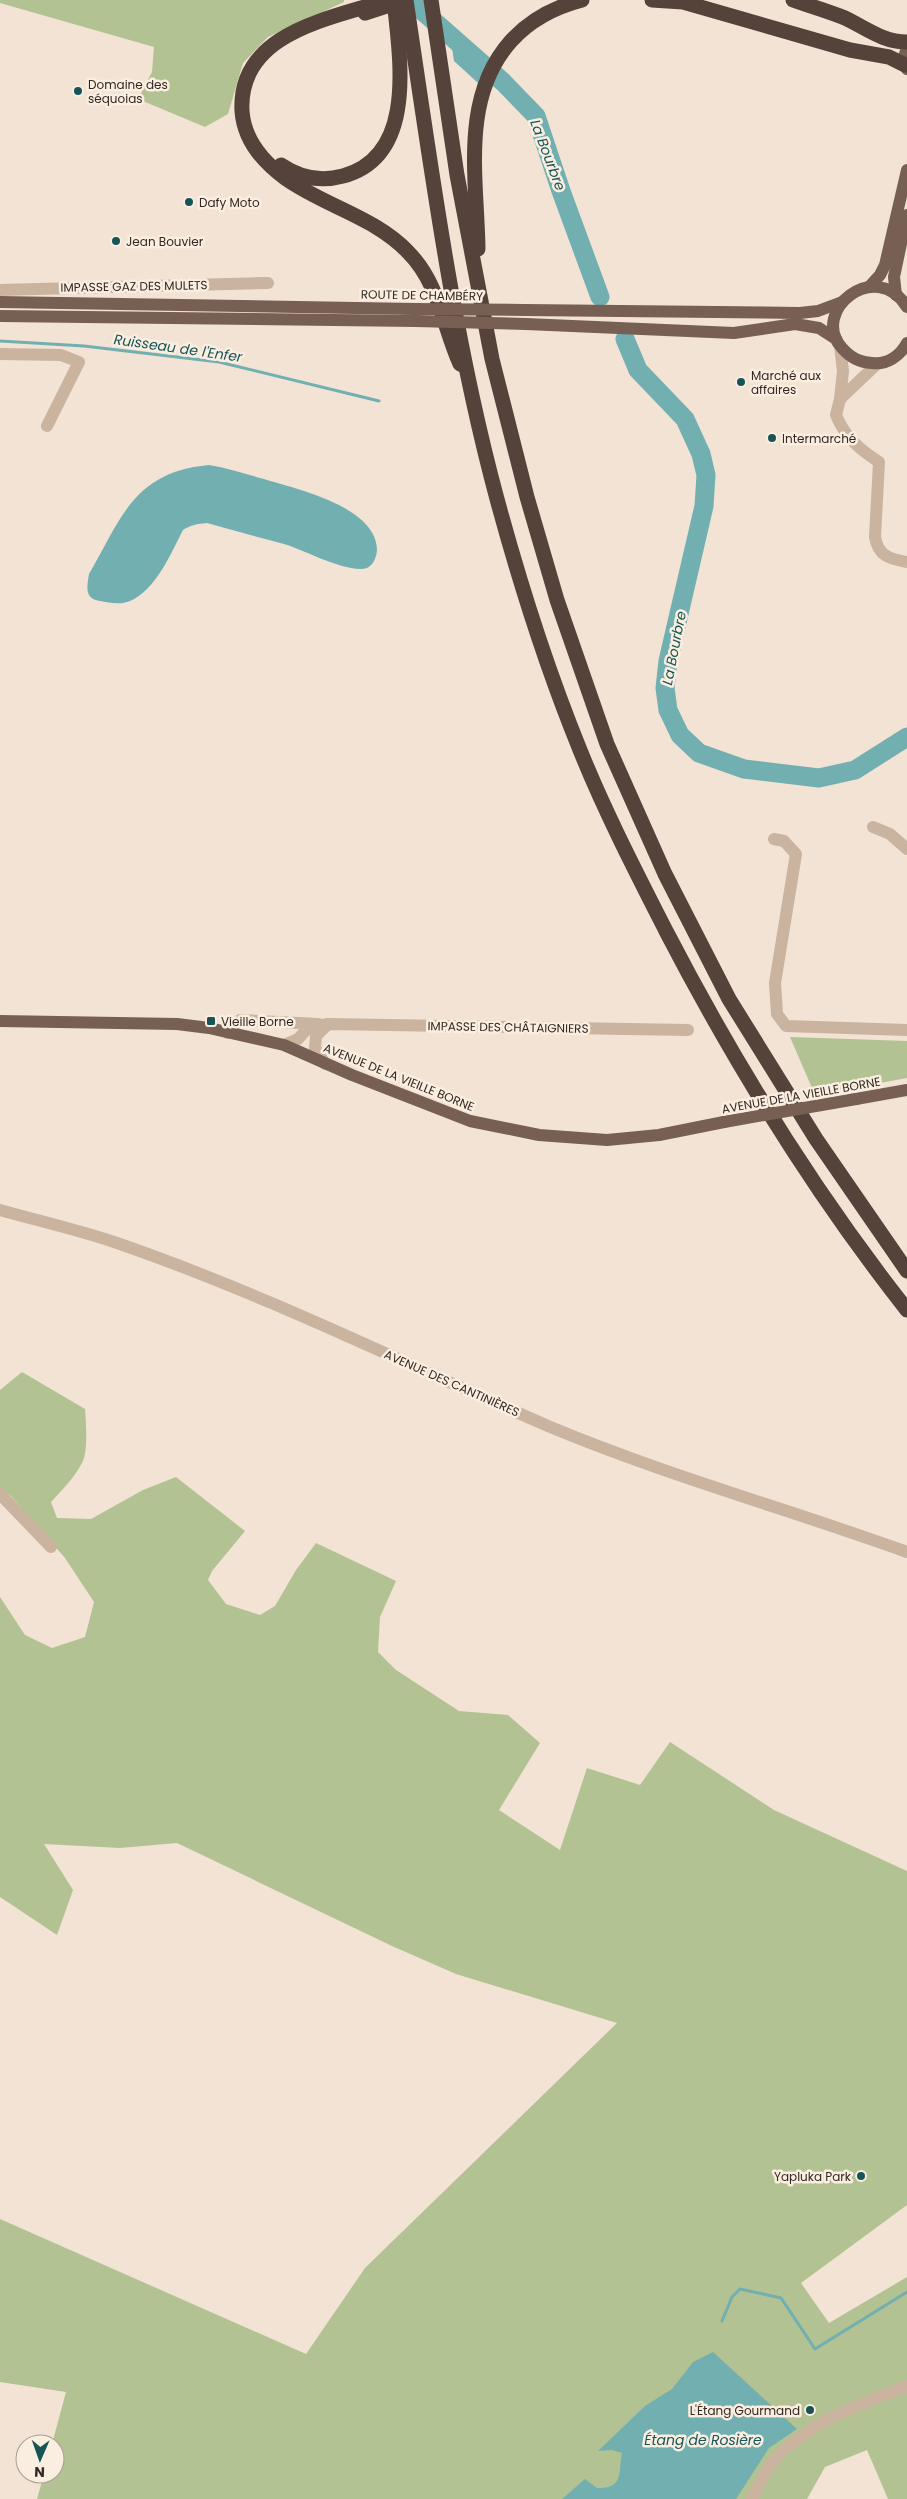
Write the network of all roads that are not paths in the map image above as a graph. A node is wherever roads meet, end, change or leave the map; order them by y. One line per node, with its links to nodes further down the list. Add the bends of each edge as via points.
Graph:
1 (386, 0): 9 (highway)
2 (405, 0): 9 (highway, bridge); 29 (highway)
3 (582, 0): 18 (highway, via 551,11 519,32 496,60 483,88 475,136)
4 (652, 0): 6 (highway)
5 (793, 0): 10 (highway, via 832,12 893,41)
6 (682, 1): 12 (highway, via 850,50 889,57)
7 (432, 5): 18 (highway, via 457,176)
8 (395, 8): 9 (highway, via 399,77 392,133 382,152 362,169 335,179 308,178 292,171 268,153 254,130 252,88 262,67 276,50 300,35)
9 (363, 10): 29 (highway, via 296,29 269,48 246,80 242,100 243,122 252,145 267,164 287,179 374,226 410,254 428,277 439,301 450,342)
10 (907, 42)
11 (907, 48): 12 (main road)
12 (906, 67)
13 (907, 170): 16 (main road, via 885,265)
14 (907, 215): 19 (main road, via 894,277)
15 (268, 283): 17 (street, IMPASSE GAZ DES MULETS)
16 (869, 287): 19 (main road); 21 (main road, ROUTE DE CHAMBÉRY, via 854,292)
17 (0, 290)
18 (478, 290): 45 (highway, via 527,497 562,617 607,744 665,874 729,999 816,1139)
19 (896, 294): 22 (main road)
20 (0, 302): 23 (main road, ROUTE DE CHAMBÉRY)
21 (842, 302): 23 (main road, ROUTE DE CHAMBÉRY, bridge, via 818,311 800,313 524,310); 25 (main road, via 835,319)
22 (907, 307)
23 (415, 315): 24 (main road, ROUTE DE CHAMBÉRY); 25 (main road, ROUTE DE CHAMBÉRY, bridge, via 526,324 734,333 795,324 819,328)
24 (0, 316)
25 (838, 342): 28 (main road, ROUTE DE CHAMBÉRY, via 850,357 863,363); 30 (street, via 844,371)
26 (907, 345): 28 (main road, via 888,361)
27 (0, 354): 31 (street, via 61,355 79,362)
28 (877, 364): 30 (street)
29 (470, 385): 46 (highway, via 497,500 534,621 580,751 641,882 709,1013 792,1151)
30 (840, 399): 32 (street, via 836,415 846,435 879,462 877,548 884,556)
31 (47, 426)
32 (907, 562)
33 (873, 827): 35 (street, via 890,834)
34 (774, 839): 39 (street, via 784,841 796,854 775,983 777,1014 786,1026)
35 (907, 849)
36 (0, 1021): 40 (main road, AVENUE DE LA VIEILLE BORNE, via 177,1024)
37 (328, 1024): 38 (street, IMPASSE DES CHÂTAIGNIERS); 40 (street, via 240,1020); 41 (street, IMPASSE DES CHÂTAIGNIERS, via 308,1028 298,1039); 42 (street, via 316,1036 315,1048)
38 (688, 1030)
39 (907, 1030)
40 (228, 1032): 41 (main road, AVENUE DE LA VIEILLE BORNE)
41 (284, 1045): 42 (main road, AVENUE DE LA VIEILLE BORNE)
42 (326, 1064): 43 (main road, AVENUE DE LA VIEILLE BORNE, bridge, via 470,1121 539,1135 607,1140 660,1136)
43 (907, 1090)
44 (0, 1210): 49 (street, AVENUE DES CANTINIÈRES, via 115,1242 162,1259 550,1426 658,1468)
45 (907, 1271)
46 (907, 1310)
47 (0, 1494): 48 (street)
48 (51, 1547)
49 (907, 1552)
50 (907, 2386): 51 (street, via 840,2413 795,2442 770,2465)
51 (752, 2499)

